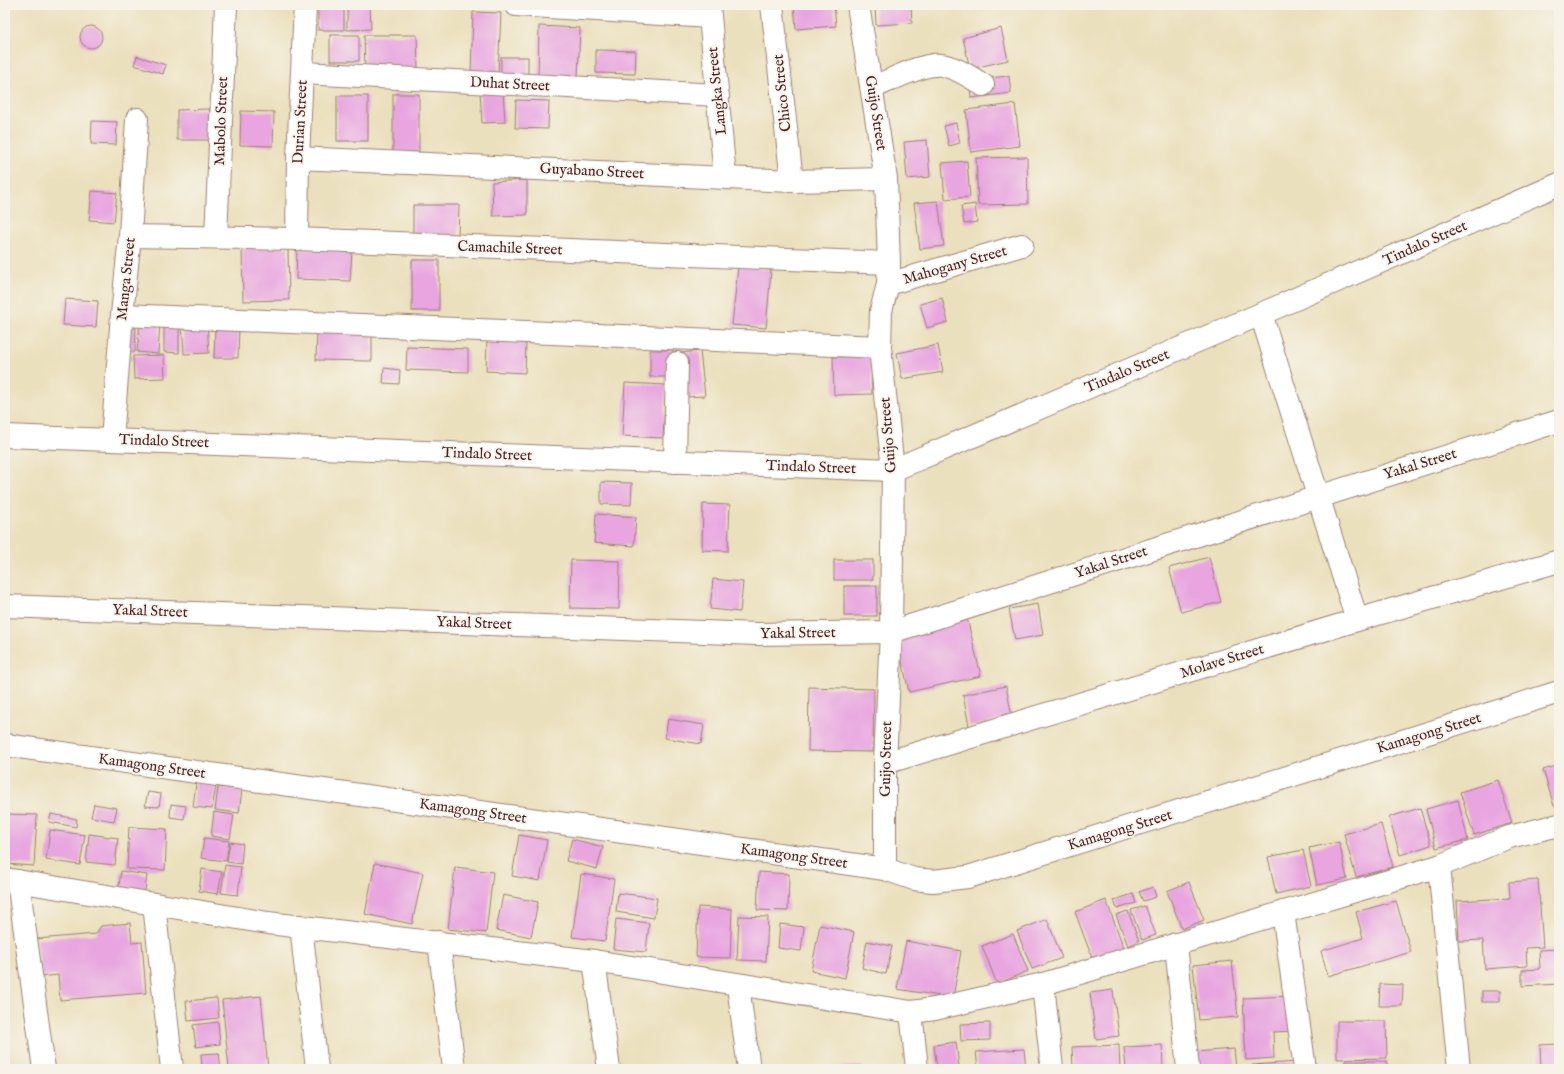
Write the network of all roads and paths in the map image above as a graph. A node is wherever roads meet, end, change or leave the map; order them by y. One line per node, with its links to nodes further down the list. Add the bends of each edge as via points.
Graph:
1 (226, 5): 18 (street, Mabolo Street)
2 (305, 5): 7 (street, Durian Street)
3 (516, 5): 6 (street)
4 (772, 5): 15 (street, Chico Street)
5 (858, 5): 9 (street, Guijo Street)
6 (709, 11): 10 (street, Langka Street)
7 (303, 73): 10 (street, Duhat Street); 12 (street, Durian Street)
8 (983, 85): 9 (street, via 966,74 941,65 923,67)
9 (872, 88): 14 (street, Guijo Street)
10 (718, 96): 13 (street, Langka Street)
11 (137, 118): 17 (street, Manga Street)
12 (298, 158): 13 (street, Guyabano Street); 19 (street, Durian Street)
13 (725, 177): 15 (street, Guyabano Street)
14 (886, 178): 15 (street, Guyabano Street); 21 (street, Guijo Street)
15 (792, 181)
16 (1559, 184): 22 (street, Tindalo Street)
17 (130, 236): 18 (street, Camachile Street); 23 (street, Manga Street)
18 (216, 237): 19 (street, Camachile Street)
19 (297, 239): 21 (street, Camachile Street)
20 (1022, 245): 21 (street, Mahogany Street)
21 (888, 274): 24 (street, Guijo Street, via 881,311)
22 (1261, 314): 30 (street, Tindalo Street); 31 (street)
23 (122, 315): 24 (street); 28 (street, Manga Street)
24 (880, 347): 30 (street, Guijo Street)
25 (677, 363): 29 (street)
26 (1559, 421): 31 (street, Yakal Street)
27 (5, 436): 28 (street, Tindalo Street)
28 (112, 439): 29 (street, Tindalo Street)
29 (675, 462): 30 (street, Tindalo Street)
30 (893, 470): 35 (street, Guijo Street)
31 (1317, 496): 34 (street); 35 (street, Yakal Street)
32 (1559, 561): 34 (street, Molave Street)
33 (5, 606): 35 (street, Yakal Street, via 757,634)
34 (1357, 620): 38 (street, Molave Street)
35 (891, 632): 38 (street, Guijo Street)
36 (1559, 692): 41 (street, Kamagong Street, via 968,877 933,881 914,879)
37 (5, 745): 41 (street, Kamagong Street)
38 (885, 763): 41 (street, Guijo Street)
39 (1559, 825): 40 (street, via 1509,837)
40 (1439, 866): 44 (street); 62 (street)
41 (885, 869)
42 (11, 880): 43 (street); 52 (street)
43 (154, 904): 45 (street); 53 (street)
44 (1283, 912): 47 (street); 61 (street)
45 (301, 926): 46 (street); 54 (street)
46 (439, 942): 48 (street); 55 (street)
47 (1176, 944): 49 (street); 60 (street)
48 (594, 962): 50 (street); 56 (street)
49 (1043, 984): 51 (street, via 936,1009); 59 (street)
50 (738, 985): 51 (street); 57 (street)
51 (911, 1012): 58 (street)
52 (44, 1069)
53 (172, 1069)
54 (318, 1069)
55 (454, 1069)
56 (610, 1069)
57 (749, 1069)
58 (917, 1069)
59 (1052, 1069)
60 (1188, 1069)
61 (1305, 1069)
62 (1459, 1069)

